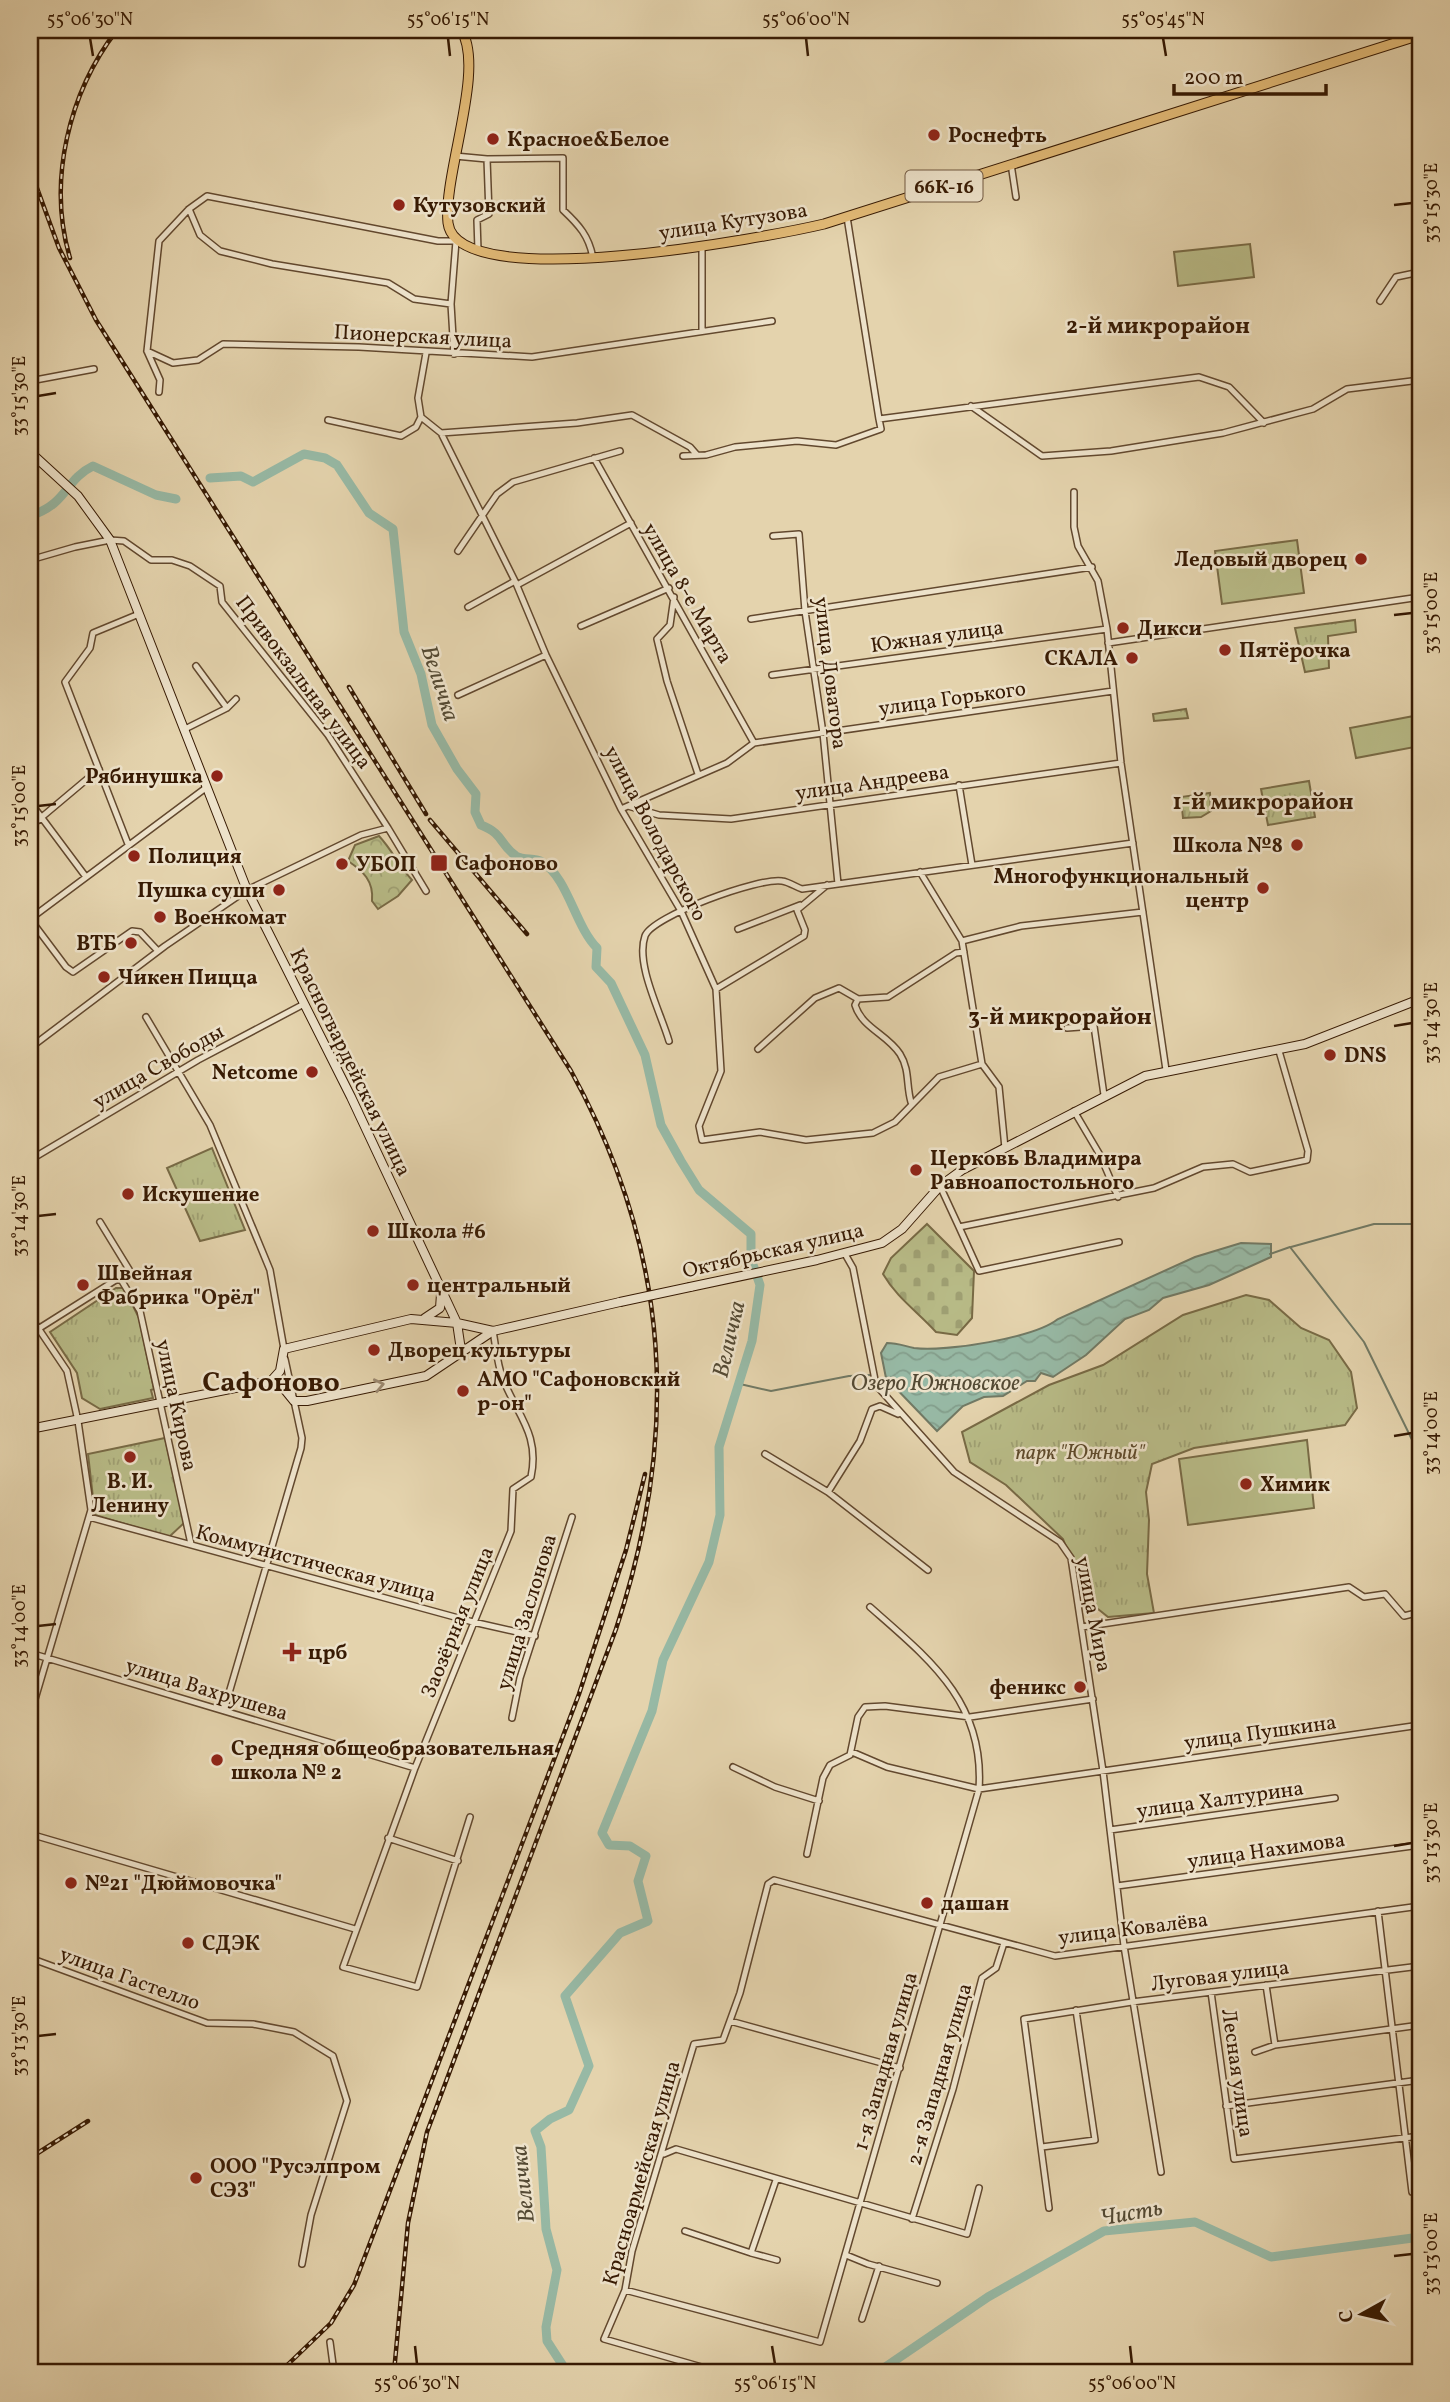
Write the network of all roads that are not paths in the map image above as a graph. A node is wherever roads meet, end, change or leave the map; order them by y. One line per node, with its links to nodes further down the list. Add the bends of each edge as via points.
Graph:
1 (461, 30): 3 (main road, via 469,64)
2 (1420, 35): 5 (main road, улица Кутузова / 66К-16)
3 (455, 156): 4 (street); 9 (main road, via 448,222)
4 (487, 159): 11 (street, via 489,214 477,220); 12 (street, via 563,158 563,210 580,226)
5 (1011, 163): 6 (street); 8 (main road, улица Кутузова / 66К-16)
6 (1016, 197)
7 (189, 209): 9 (street, улица Кутузова, via 207,197); 15 (street, via 200,235 220,251 388,283 414,299); 18 (street, улица Кутузова, via 159,241)
8 (847, 216): 10 (main road, улица Кутузова / 66К-16, via 762,238); 27 (street)
9 (456, 241): 11 (main road, улица Кутузова / 66К-16); 15 (street)
10 (702, 246): 12 (main road, улица Кутузова / 66К-16); 17 (street)
11 (478, 250): 12 (main road, улица Кутузова / 66К-16, via 544,260)
12 (593, 258)
13 (1420, 272): 14 (street, via 1396,277)
14 (1380, 301)
15 (451, 304): 20 (street)
16 (772, 321): 17 (street, Пионерская улица)
17 (702, 331): 20 (street, Пионерская улица, via 532,357)
18 (147, 351): 19 (street, Пионерская улица, via 173,363 198,360 223,344 359,346); 24 (street, via 160,380)
19 (426, 353): 20 (street, Пионерская улица); 26 (street, via 418,398)
20 (454, 354)
21 (94, 369): 23 (street)
22 (1420, 380): 29 (street, via 1347,388 1313,409)
23 (30, 381)
24 (159, 392)
25 (970, 405): 27 (street); 29 (street, via 1199,377 1229,387); 29 (street, via 1042,456 1111,451)
26 (421, 417): 28 (street, via 416,427 401,436); 30 (street, улица Володарского)
27 (879, 419): 33 (street, via 881,429 836,445 797,442)
28 (328, 420)
29 (1264, 423)
30 (441, 433): 33 (street, via 577,424 632,415); 37 (street, улица Володарского)
31 (620, 451): 35 (street)
32 (30, 452): 40 (main road, Красногвардейская улица, via 78,496)
33 (697, 455): 34 (street)
34 (683, 456)
35 (594, 458): 37 (street, via 513,482); 38 (street, улица 8-е Марта)
36 (1074, 492): 43 (street, via 1078,546)
37 (480, 516): 41 (street); 44 (street, улица Володарского)
38 (631, 523): 44 (street); 45 (street, улица 8-е Марта)
39 (773, 536): 49 (street, улица Доватора, via 799,534)
40 (110, 540): 42 (street); 50 (main road, Красногвардейская улица); 77 (street, Привокзальная улица, via 124,541 151,560 190,566 220,586 222,602 328,735)
41 (458, 551)
42 (30, 560)
43 (1092, 567): 49 (street); 53 (street)
44 (516, 583): 48 (street); 55 (street, улица Володарского)
45 (670, 588): 46 (street, улица 8-е Марта); 52 (street)
46 (674, 597): 65 (street, улица 8-е Марта); 68 (street, via 670,625 657,639)
47 (1420, 597): 54 (street)
48 (468, 607)
49 (805, 611): 51 (street); 57 (street, улица Доватора)
50 (139, 614): 63 (main road, Красногвардейская улица); 67 (street, via 93,633 90,648 65,682)
51 (751, 619)
52 (581, 626)
53 (1107, 629): 54 (street); 57 (street, Южная улица)
54 (1108, 643): 59 (street)
55 (546, 655): 60 (street); 74 (street, улица Володарского)
56 (196, 666): 62 (street)
57 (815, 669): 58 (street, Южная улица); 64 (street, улица Доватора)
58 (772, 675)
59 (1112, 691): 64 (street, улица Горького); 66 (street)
60 (458, 695)
61 (236, 699): 62 (street)
62 (227, 708): 63 (street)
63 (185, 729): 70 (main road, Красногвардейская улица)
64 (823, 733): 65 (street, улица Горького); 72 (street, улица Доватора)
65 (754, 743): 68 (street, via 727,763)
66 (1121, 763): 69 (street, улица Андреева); 78 (street)
67 (99, 769): 75 (street); 79 (street)
68 (698, 774): 73 (street)
69 (959, 785): 72 (street, улица Андреева); 80 (street)
70 (207, 787): 79 (street); 85 (main road, Красногвардейская улица)
71 (30, 802): 75 (street)
72 (831, 803): 73 (street, улица Андреева, via 732,819 671,816); 83 (street, улица Доватора)
73 (628, 806): 74 (street)
74 (621, 809): 88 (street, улица Володарского)
75 (42, 817): 76 (street); 82 (street)
76 (30, 827)
77 (388, 828): 85 (street, via 360,835); 86 (street, Привокзальная улица)
78 (1133, 843): 80 (street); 89 (street)
79 (128, 845): 82 (street)
80 (972, 865): 81 (street)
81 (920, 872): 83 (street); 92 (street)
82 (86, 877): 90 (street)
83 (838, 884): 84 (street)
84 (827, 885): 87 (street); 88 (street, via 802,889 781,880 734,890)
85 (247, 890): 93 (street); 98 (main road, Красногвардейская улица)
86 (426, 891)
87 (800, 904): 91 (street); 95 (street, via 797,910 804,936)
88 (681, 911): 95 (street, улица Володарского); 101 (street, via 653,926 645,937 645,966)
89 (1143, 912): 92 (street, via 1021,926); 106 (street)
90 (30, 919): 93 (street, via 73,972 132,931 140,932)
91 (738, 929)
92 (962, 941): 94 (street)
93 (158, 951): 102 (street)
94 (964, 952): 96 (street, via 888,997); 105 (street)
95 (716, 989): 109 (street, улица Володарского, via 721,1071 699,1126 702,1140 760,1132 806,1140 873,1133 895,1122)
96 (858, 999): 103 (street, via 839,988 815,998); 109 (street, via 859,1018 899,1053 909,1074)
97 (1420, 999): 104 (main road, Октябрьская улица)
98 (304, 1004): 107 (street, улица Свободы); 120 (main road, Красногвардейская улица)
99 (146, 1017): 107 (street)
100 (1067, 1028): 108 (street, via 1094,1026)
101 (669, 1041)
102 (30, 1047)
103 (758, 1049)
104 (1279, 1051): 106 (main road, Октябрьская улица); 114 (street, via 1307,1160 1250,1172 1233,1164 1203,1167 1154,1188)
105 (982, 1064): 109 (street, via 939,1077); 111 (street, via 999,1087)
106 (1166, 1070): 108 (main road, Октябрьская улица)
107 (179, 1071): 112 (street, улица Свободы); 126 (street, via 210,1125 270,1270)
108 (1104, 1095): 110 (main road, Октябрьская улица)
109 (911, 1102)
110 (1074, 1111): 111 (main road, Октябрьская улица); 114 (street)
111 (1006, 1149): 113 (main road, Октябрьская улица)
112 (30, 1160)
113 (940, 1186): 116 (street); 118 (main road, Октябрьская улица, via 902,1229 882,1243)
114 (1118, 1196): 116 (street)
115 (100, 1222): 119 (street, via 130,1271)
116 (959, 1227): 117 (street, via 979,1271)
117 (1119, 1242)
118 (845, 1254): 125 (main road, Октябрьская улица, bridge); 131 (street, улица Мира, via 853,1268 876,1385)
119 (120, 1278): 124 (street); 130 (street, улица Кирова, via 140,1311)
120 (439, 1284): 122 (main road, via 440,1308); 123 (main road, Красногвардейская улица)
121 (30, 1316): 124 (street)
122 (422, 1320): 123 (main road, Октябрьская улица); 126 (main road, Октябрьская улица, via 395,1322)
123 (457, 1323): 125 (main road, Октябрьская улица); 127 (main road, Красногвардейская улица)
124 (38, 1329): 132 (street, via 67,1371)
125 (493, 1331): 127 (main road, Октябрьская улица); 143 (street, Заозёрная улица, via 498,1365 529,1428 534,1463 531,1477 513,1489 511,1531)
126 (284, 1349): 128 (main road, via 280,1371); 129 (street)
127 (461, 1350): 129 (main road, Октябрьская улица, one-way to 127, via 425,1376)
128 (271, 1381): 129 (main road); 130 (main road)
129 (295, 1401): 139 (street, via 301,1448)
130 (159, 1405): 132 (main road); 138 (street, улица Кирова)
131 (901, 1416): 135 (street, via 880,1406 872,1409 860,1441); 144 (street, улица Мира, via 954,1472 1060,1542 1071,1558)
132 (78, 1421): 133 (main road); 136 (street)
133 (30, 1429)
134 (765, 1454): 135 (street)
135 (828, 1492): 140 (street)
136 (89, 1517): 138 (street, Коммунистическая улица); 147 (street)
137 (572, 1517): 145 (street, улица Заслонова)
138 (191, 1545): 139 (street, Коммунистическая улица)
139 (268, 1567): 143 (street, Коммунистическая улица); 149 (street)
140 (928, 1570)
141 (870, 1607): 151 (street, via 927,1657)
142 (1420, 1612): 144 (street, via 1404,1616 1385,1594 1364,1597 1349,1587)
143 (473, 1622): 145 (street, Коммунистическая улица); 156 (street, Заозёрная улица)
144 (1082, 1627): 148 (street, улица Мира)
145 (535, 1636): 152 (street, улица Заслонова)
146 (30, 1653): 147 (street, улица Вахрушева)
147 (46, 1657): 149 (street, улица Вахрушева); 150 (street)
148 (1093, 1699): 151 (street); 157 (street, улица Мира)
149 (224, 1710): 156 (street, улица Вахрушева)
150 (30, 1716)
151 (970, 1717): 154 (street, via 865,1707 858,1717); 158 (street, 1-я Западная улица, via 981,1762)
152 (512, 1718)
153 (1420, 1725): 157 (street, улица Пушкина)
154 (852, 1752): 158 (street, via 887,1767); 160 (street, via 830,1765)
155 (733, 1767): 160 (street)
156 (415, 1768): 164 (street, Заозёрная улица)
157 (1103, 1771): 158 (street, улица Пушкина); 162 (street, улица Мира)
158 (979, 1788): 172 (street, 1-я Западная улица)
159 (1335, 1798): 162 (street, улица Халтурина)
160 (819, 1801): 166 (street)
161 (470, 1818): 167 (street)
162 (1110, 1830): 169 (street, улица Мира)
163 (30, 1834): 173 (street)
164 (388, 1838): 167 (street); 173 (street, Заозёрная улица)
165 (1420, 1845): 169 (street, улица Нахимова)
166 (807, 1854)
167 (458, 1861): 173 (street, via 417,1987 343,1967)
168 (774, 1880): 172 (street, улица Ковалёва); 183 (street, Красноармейская улица, via 768,1884)
169 (1117, 1886): 175 (street, улица Мира)
170 (1420, 1906): 171 (street, улица Ковалёва)
171 (1378, 1911): 175 (street, улица Ковалёва); 178 (street)
172 (940, 1927): 174 (street, улица Ковалёва); 188 (street, 1-я Западная улица)
173 (355, 1929)
174 (1004, 1943): 175 (street, улица Ковалёва, via 1055,1955); 204 (street, 2-я Западная улица, via 996,1968 982,1978)
175 (1124, 1946): 181 (street, улица Мира)
176 (30, 1958): 209 (street, улица Гастелло, via 207,2023 253,2024 294,2032 332,2056 347,2101)
177 (1420, 1966): 178 (street, Луговая улица)
178 (1386, 1970): 179 (street, Луговая улица); 185 (street)
179 (1266, 1985): 180 (street, Луговая улица); 186 (street)
180 (1210, 1992): 181 (street, Луговая улица); 191 (street, Лесная улица)
181 (1132, 2001): 182 (street, Луговая улица); 197 (street, улица Мира)
182 (1076, 2010): 194 (street, Луговая улица, via 1024,2019); 194 (street, via 1095,2140)
183 (730, 2021): 188 (street); 195 (street, Красноармейская улица, via 723,2040 695,2044)
184 (1420, 2025): 185 (street)
185 (1393, 2029): 186 (street); 190 (street)
186 (1275, 2045): 187 (street)
187 (1255, 2052)
188 (900, 2068): 201 (street, 1-я Западная улица)
189 (1420, 2080): 190 (street)
190 (1400, 2082): 191 (street); 193 (street)
191 (1226, 2106): 193 (street, Лесная улица, via 1234,2159)
192 (1420, 2136): 193 (street)
193 (1408, 2138): 200 (street, via 1412,2192)
194 (1042, 2147): 202 (street)
195 (664, 2154): 198 (street, via 676,2149); 212 (street, Красноармейская улица, via 632,2250)
196 (30, 2171): 203 (street, via 35,2181)
197 (1161, 2172)
198 (776, 2179): 201 (street); 206 (street)
199 (979, 2188): 204 (street, via 967,2234)
200 (1420, 2191)
201 (861, 2205): 204 (street); 207 (street, 1-я Западная улица)
202 (1049, 2208)
203 (30, 2209)
204 (912, 2219)
205 (685, 2231): 206 (street)
206 (751, 2253): 208 (street)
207 (846, 2255): 210 (street); 212 (street, 1-я Западная улица, via 820,2342)
208 (778, 2260)
209 (302, 2264)
210 (879, 2266): 211 (street); 213 (street)
211 (937, 2283)
212 (625, 2290): 216 (street, Красноармейская улица, via 604,2339)
213 (862, 2319)
214 (330, 2342): 215 (street)
215 (334, 2372)
216 (719, 2372)

